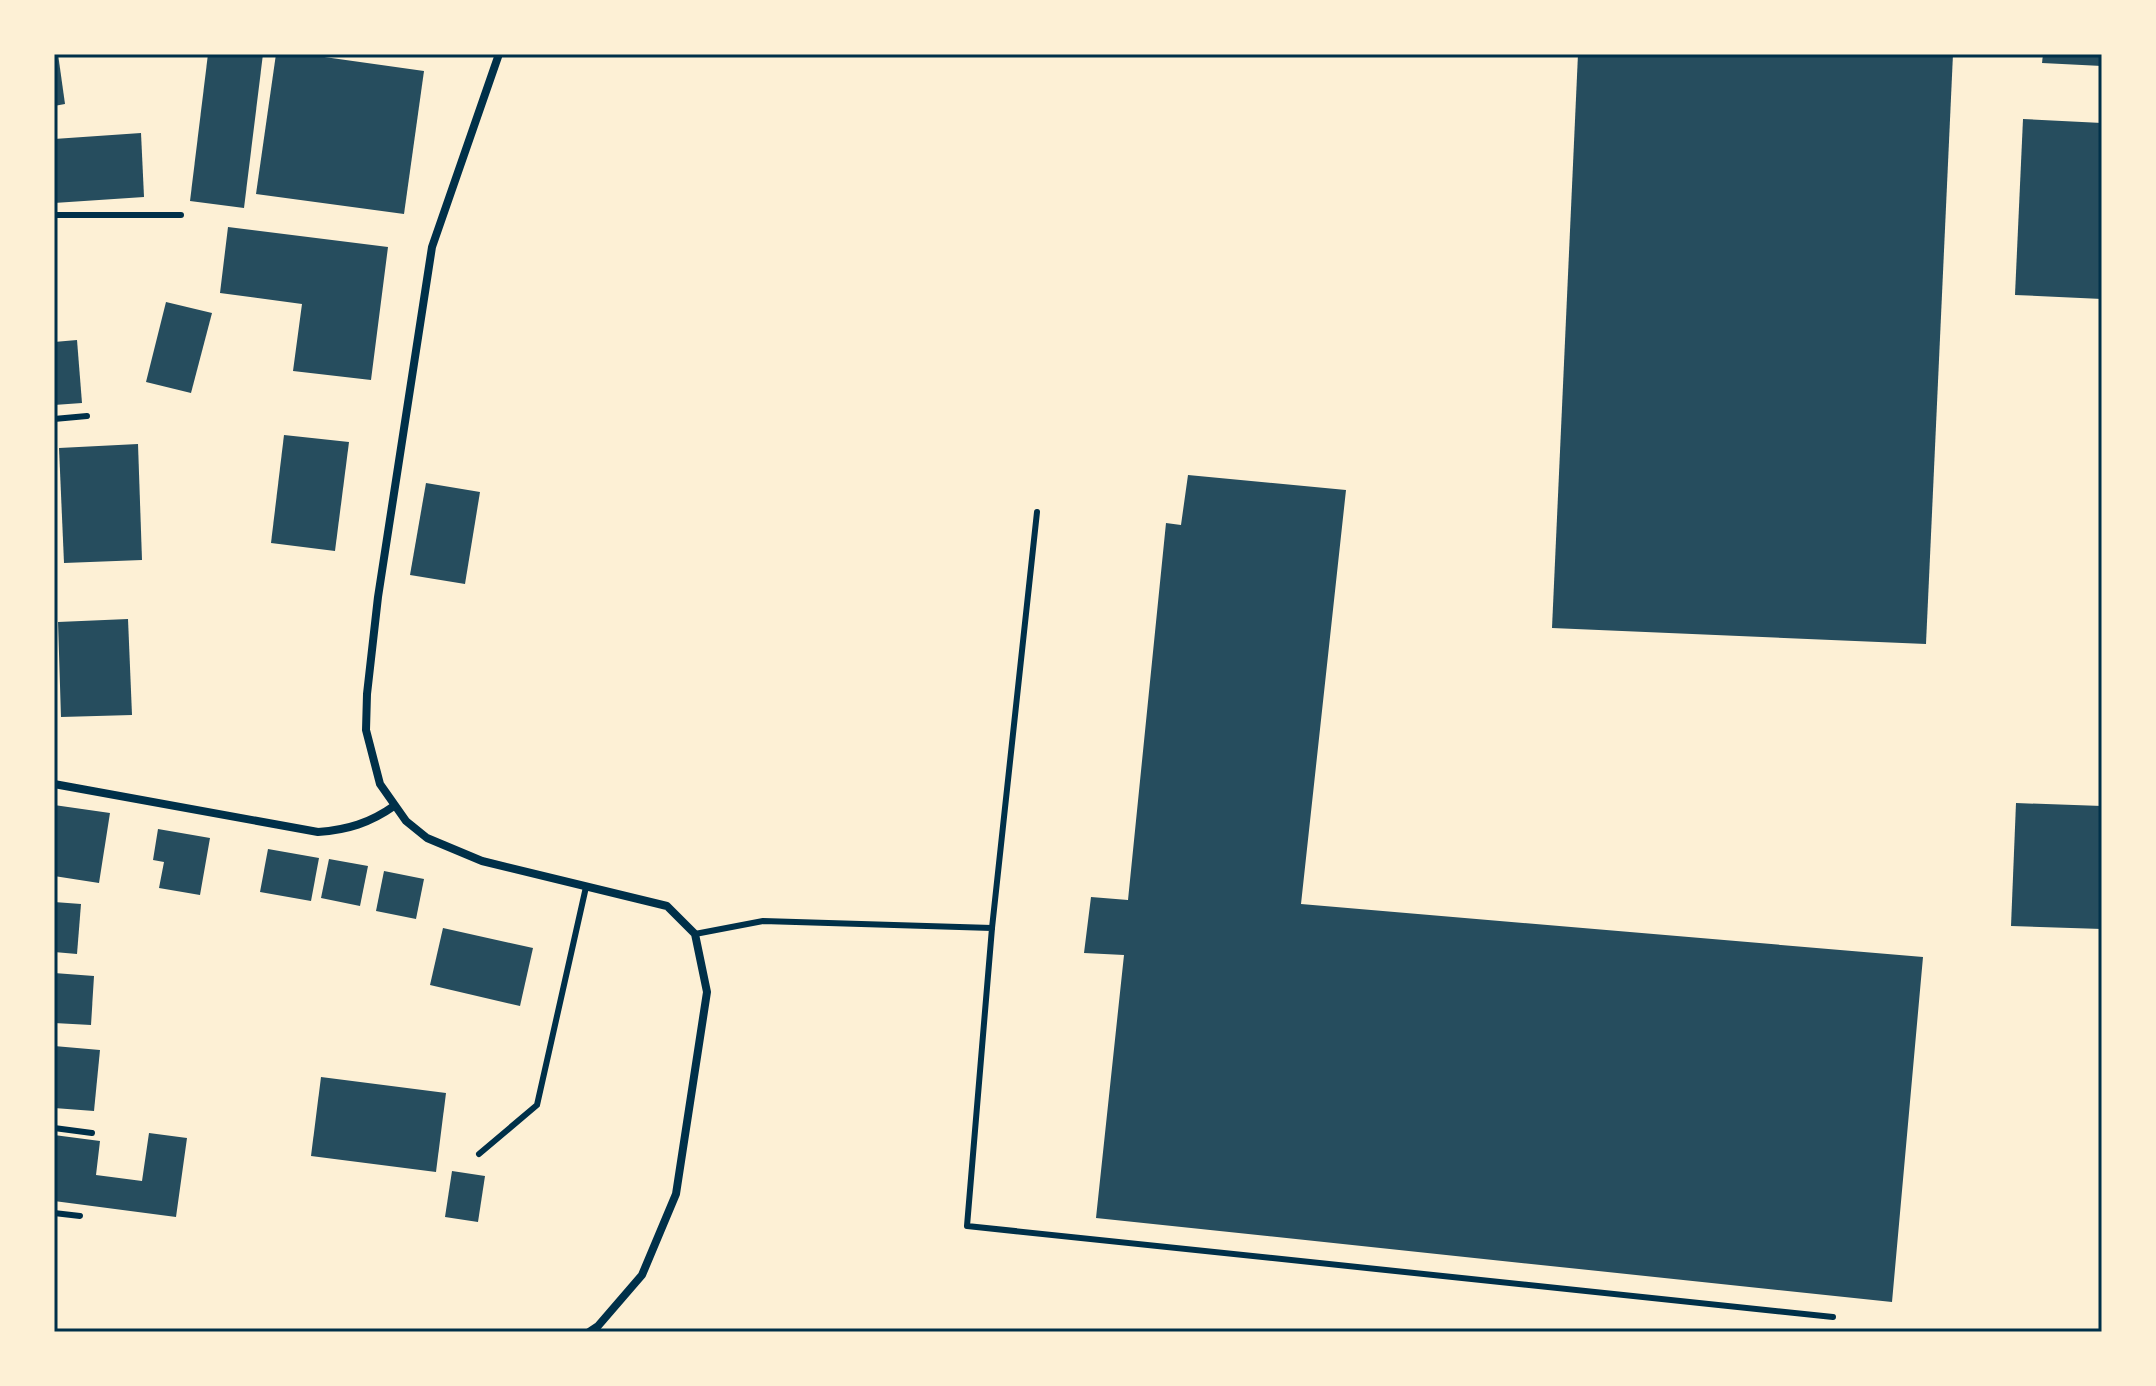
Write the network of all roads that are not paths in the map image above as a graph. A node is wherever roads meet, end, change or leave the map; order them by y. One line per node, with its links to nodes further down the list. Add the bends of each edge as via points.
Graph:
1 (499, 54): 8 (street, via 432,247 378,597 366,730 380,784)
2 (54, 215): 3 (lane)
3 (181, 215)
4 (87, 416): 5 (lane)
5 (54, 419)
6 (1037, 512): 10 (lane)
7 (54, 784): 8 (street, via 318,832 362,824)
8 (394, 806): 9 (street, via 427,838 450,849)
9 (586, 887): 11 (street, via 667,906); 14 (lane, via 537,1105)
10 (992, 928): 11 (lane, via 763,921); 17 (lane, via 967,1226)
11 (695, 934): 18 (street, via 707,992 676,1194 642,1275)
12 (54, 1128): 13 (lane)
13 (92, 1133)
14 (479, 1154)
15 (54, 1213): 16 (lane)
16 (80, 1216)
17 (1833, 1317)
18 (589, 1332)

